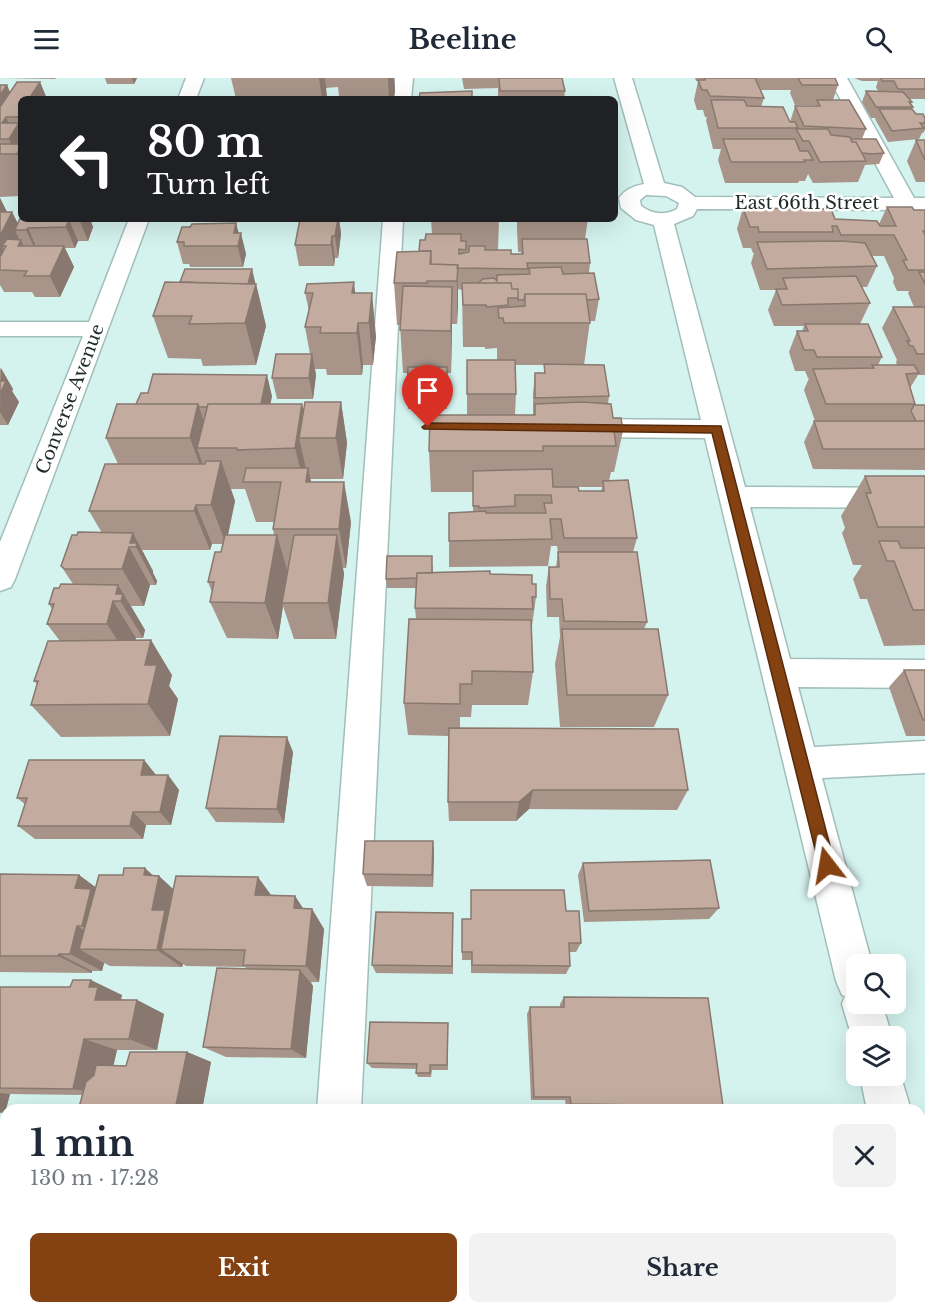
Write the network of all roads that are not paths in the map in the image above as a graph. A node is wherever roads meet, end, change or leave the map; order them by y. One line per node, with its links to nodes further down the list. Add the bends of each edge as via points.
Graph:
1 (195, 78): 5 (street)
2 (404, 78): 6 (street)
3 (623, 78): 7 (street)
4 (838, 78): 10 (street)
5 (188, 96)
6 (402, 96)
7 (655, 188): 8 (street, via 639,190); 9 (street, via 672,190)
8 (622, 203): 11 (street, via 644,217)
9 (688, 203): 10 (street, East 66th Street); 11 (street, via 686,213)
10 (916, 203): 14 (street)
11 (663, 220): 18 (street)
12 (138, 222): 16 (street, Converse Avenue)
13 (393, 222): 28 (street)
14 (925, 236)
15 (0, 329): 16 (street)
16 (98, 329): 21 (street, Converse Avenue)
17 (555, 428): 18 (street)
18 (717, 429): 19 (street)
19 (734, 497): 20 (street); 22 (street)
20 (925, 498)
21 (0, 579)
22 (778, 673): 23 (street); 25 (street)
23 (925, 674)
24 (925, 757): 25 (street)
25 (801, 763): 26 (street)
26 (849, 954)
27 (883, 1086): 29 (street)
28 (339, 1104)
29 (887, 1104)

